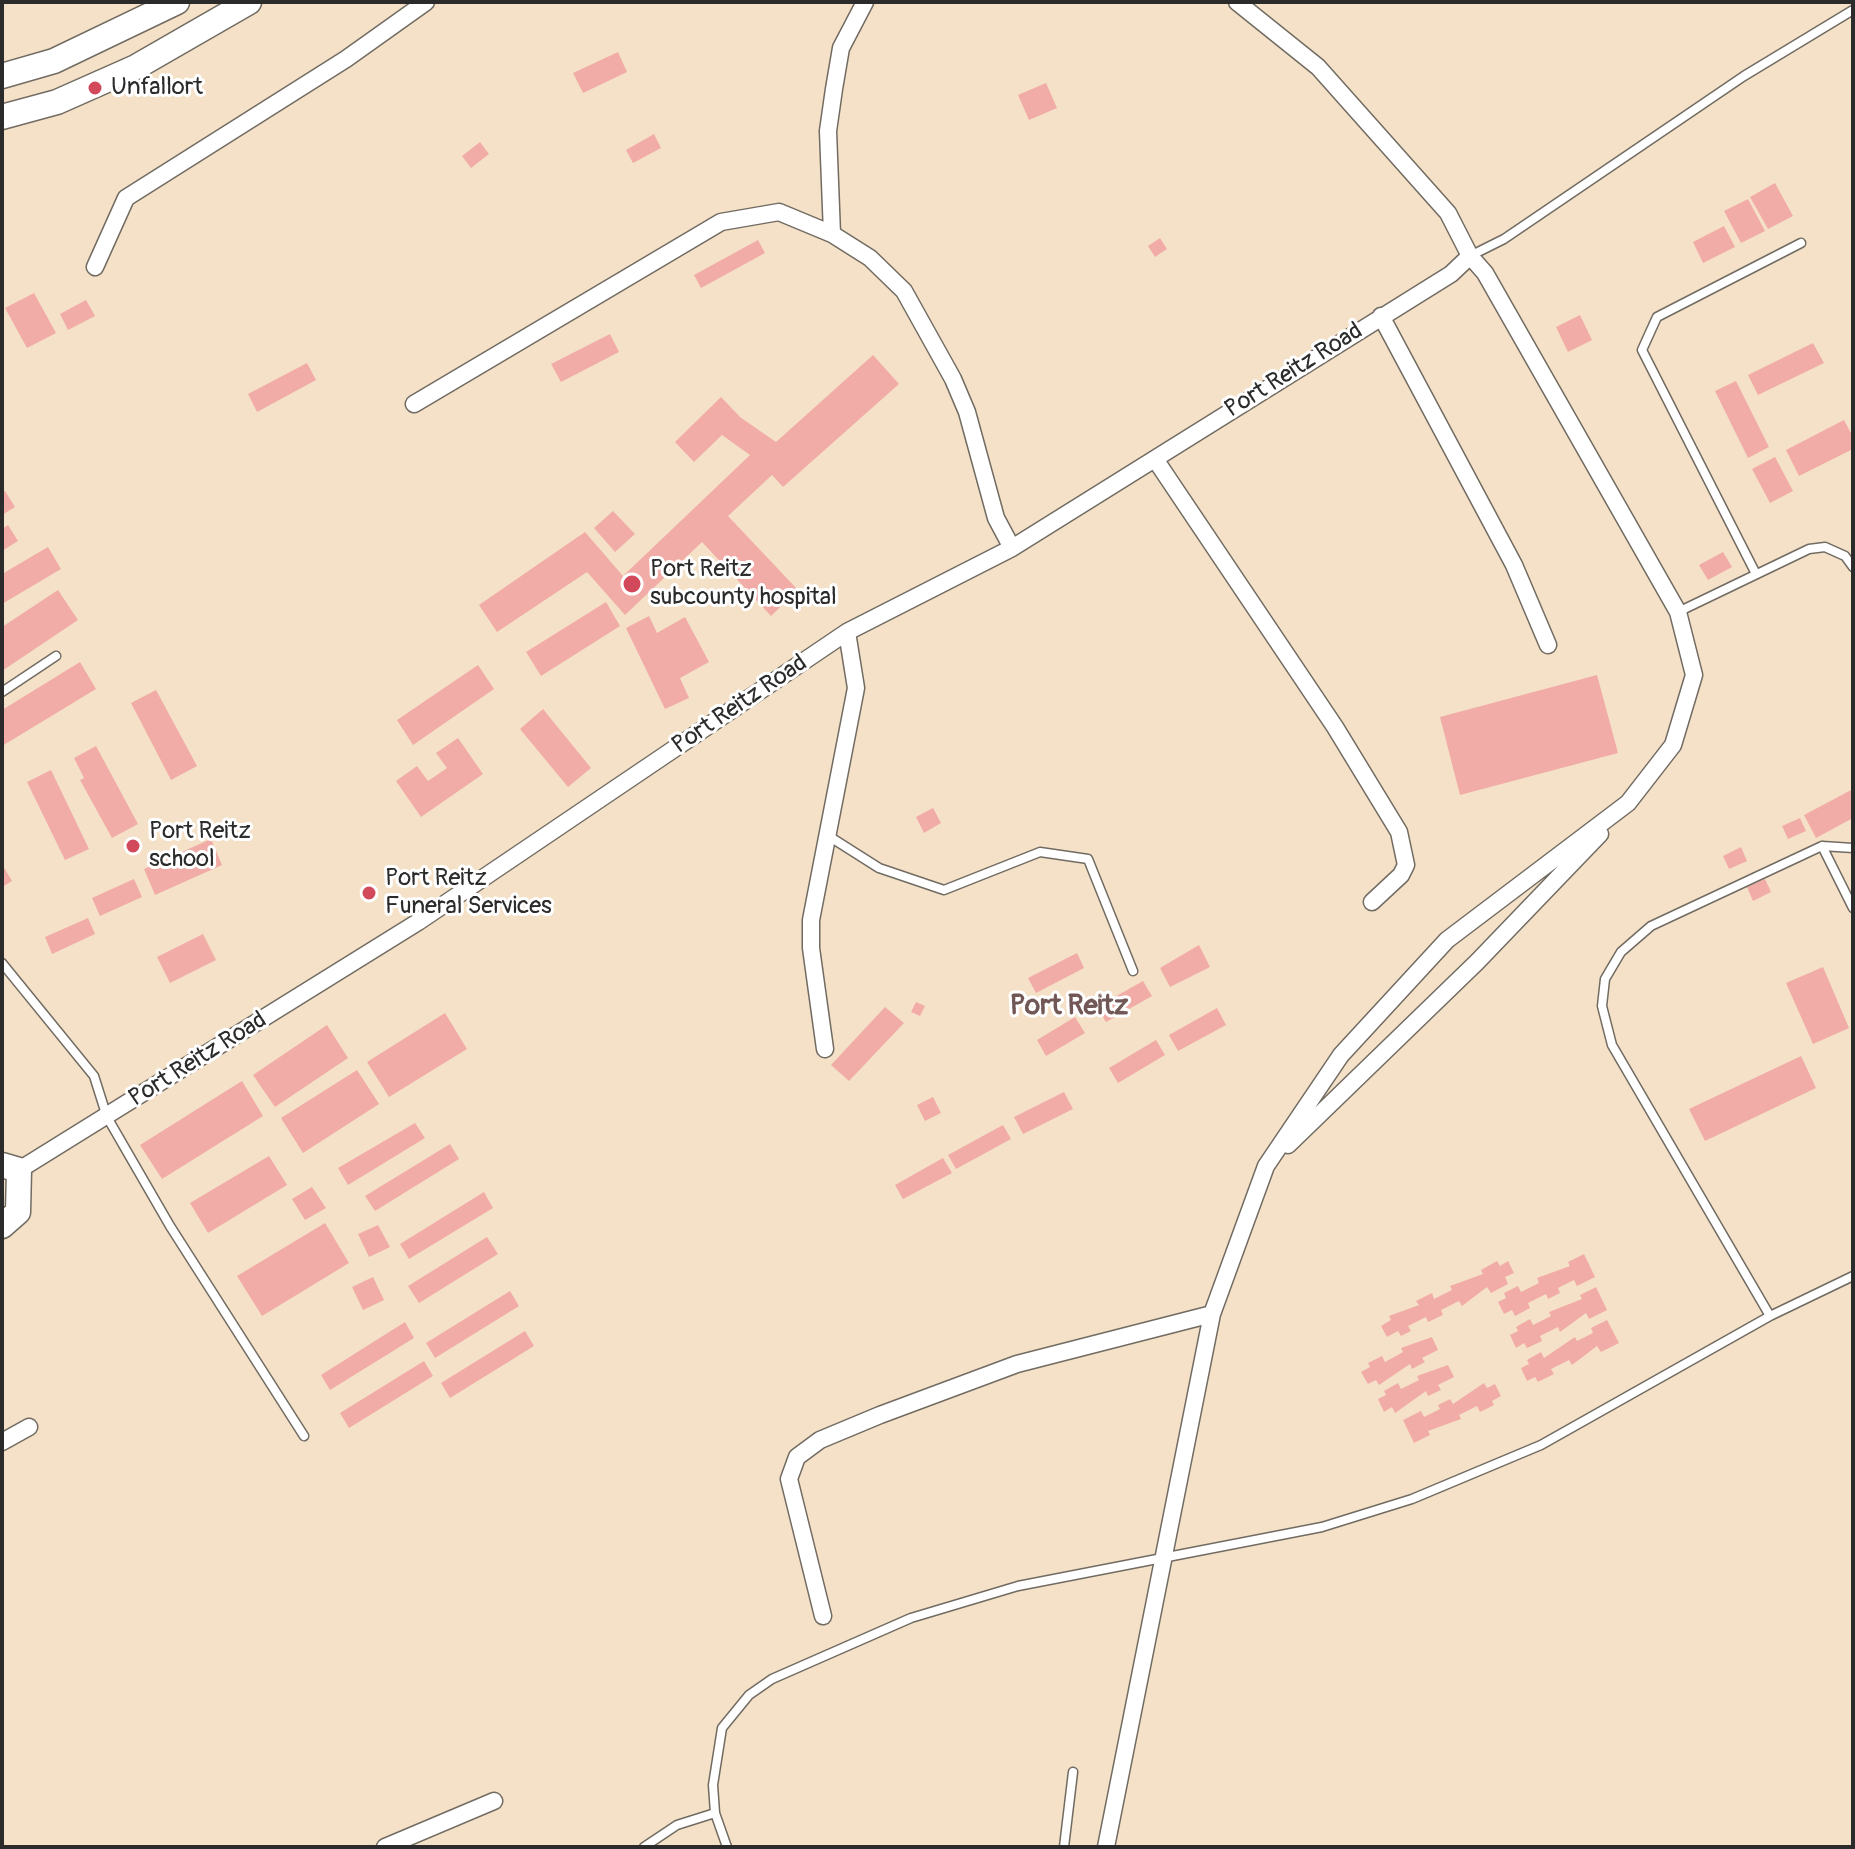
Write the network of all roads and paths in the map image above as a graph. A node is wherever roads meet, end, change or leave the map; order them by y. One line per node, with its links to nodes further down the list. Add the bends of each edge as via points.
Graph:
1 (177, 2): 7 (main road, via 54,61)
2 (249, 2): 8 (main road, via 136,67 57,102)
3 (426, 2): 12 (street, via 126,198)
4 (865, 2): 9 (street, via 841,48 828,131)
5 (1237, 2): 11 (street, via 1318,67 1409,166 1448,213)
6 (1853, 10): 11 (lane, via 1744,76 1504,239)
7 (2, 76)
8 (2, 117)
9 (832, 234): 14 (street, via 779,212 721,222); 16 (street, via 891,277 920,316 967,412 996,518)
10 (1801, 243): 18 (lane, via 1657,317 1642,350)
11 (1470, 256): 13 (street, Port Reitz Road, via 1451,274); 19 (street, via 1485,273)
12 (95, 267)
13 (1381, 316): 15 (street, Port Reitz Road); 21 (street, via 1514,565)
14 (414, 404)
15 (1155, 459): 16 (street, Port Reitz Road); 28 (street, via 1399,832 1406,865)
16 (1012, 548): 20 (street, Port Reitz Road)
17 (1853, 567): 18 (lane, via 1845,556 1825,547)
18 (1756, 574): 19 (lane)
19 (1678, 612): 24 (street, via 1694,675 1673,745)
20 (847, 632): 25 (street, via 856,688); 33 (street, Port Reitz Road, via 418,922)
21 (1548, 645)
22 (56, 656): 23 (lane)
23 (2, 692)
24 (1628, 803): 34 (street, via 1477,962); 34 (street, via 1447,940 1341,1055)
25 (827, 835): 31 (lane, via 879,868 944,890 1040,852 1088,859); 32 (street, via 811,934)
26 (1822, 846): 27 (lane); 29 (lane); 39 (lane, via 1651,926 1621,952 1605,979 1602,1006 1612,1045)
27 (1853, 848)
28 (1372, 902)
29 (1853, 908)
30 (2, 963): 33 (lane, via 94,1076)
31 (1133, 971)
32 (825, 1049)
33 (107, 1117): 35 (street, Port Reitz Road); 41 (lane)
34 (1266, 1166): 38 (street)
35 (10, 1168): 36 (main road, Port Reitz Road, via 18,1212)
36 (2, 1226)
37 (1853, 1276): 39 (lane)
38 (1212, 1314): 43 (street); 44 (street, via 1017,1364 820,1440 797,1457 789,1479)
39 (1770, 1316): 43 (lane, via 1541,1445 1412,1499 1322,1527)
40 (29, 1427): 42 (street)
41 (304, 1436)
42 (2, 1442)
43 (1162, 1560): 47 (lane, via 1018,1586 911,1618 772,1679 749,1695 722,1728 715,1757); 52 (street)
44 (823, 1616)
45 (1073, 1772): 51 (lane)
46 (494, 1801): 48 (street)
47 (715, 1813): 49 (lane, via 677,1825); 50 (lane)
48 (385, 1847)
49 (644, 1847)
50 (727, 1847)
51 (1064, 1847)
52 (1106, 1847)

